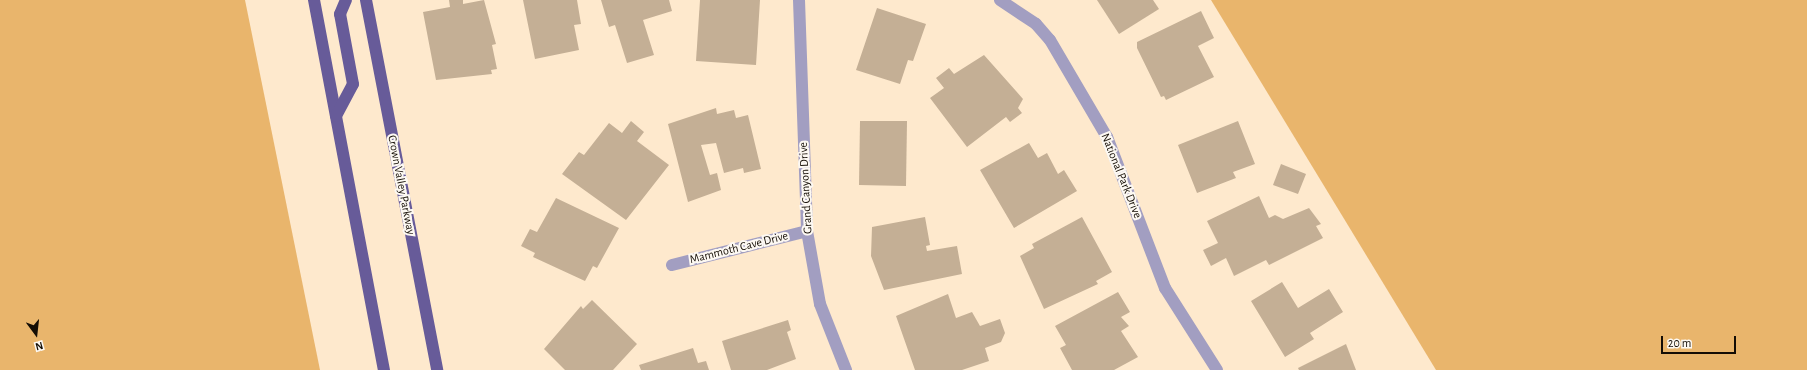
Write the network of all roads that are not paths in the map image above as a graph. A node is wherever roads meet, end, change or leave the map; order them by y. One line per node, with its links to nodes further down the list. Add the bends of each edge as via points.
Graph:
1 (314, 0): 6 (main road)
2 (346, 0): 6 (main road, via 340,14 353,84)
3 (366, 0): 10 (main road, Crown Valley Parkway)
4 (799, 0): 7 (street, Grand Canyon Drive)
5 (1000, 0): 12 (street, National Park Drive, via 1036,24 1050,40 1107,137 1165,288)
6 (336, 116): 9 (main road)
7 (807, 231): 8 (street, Mammoth Cave Drive); 11 (street, Grand Canyon Drive, via 820,304)
8 (672, 265)
9 (384, 370)
10 (437, 370)
11 (846, 370)
12 (1217, 370)

